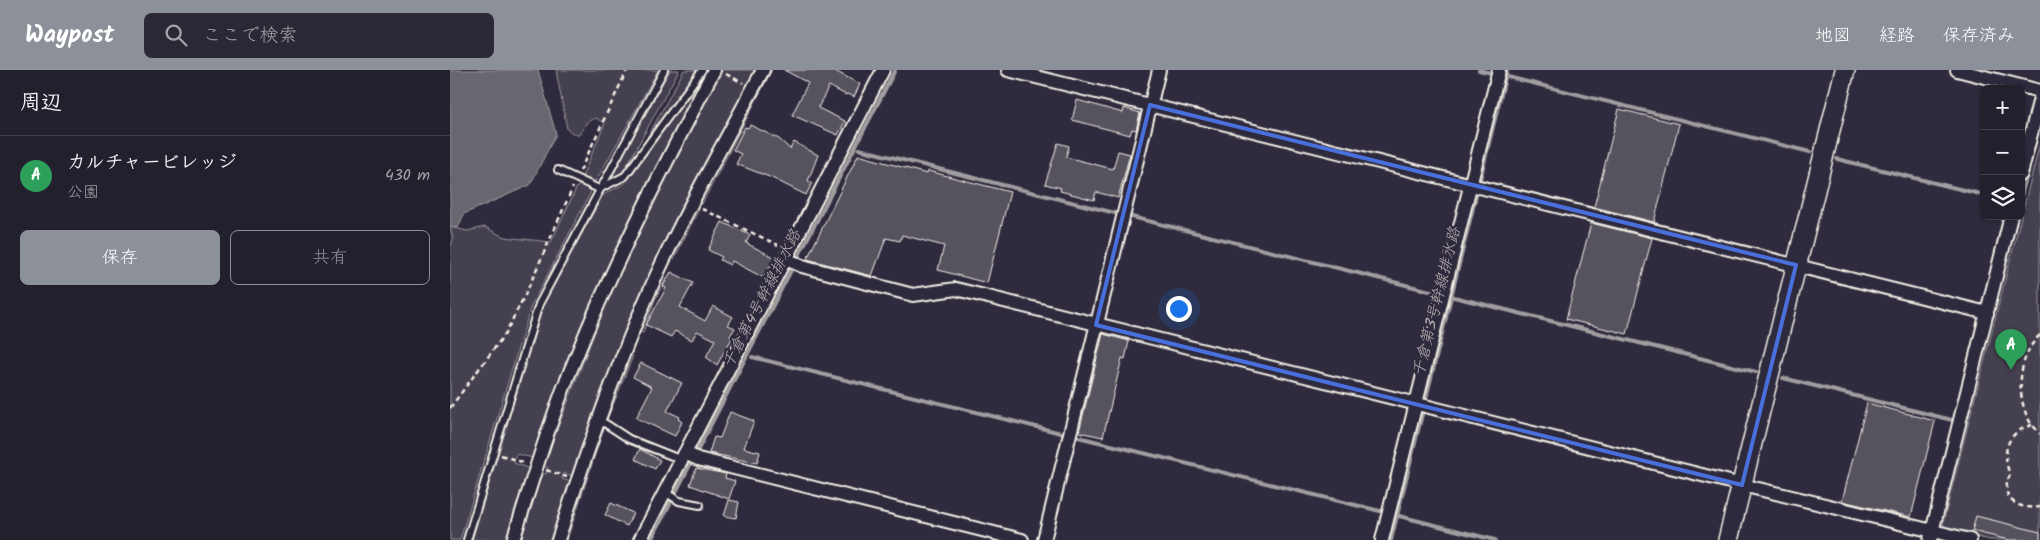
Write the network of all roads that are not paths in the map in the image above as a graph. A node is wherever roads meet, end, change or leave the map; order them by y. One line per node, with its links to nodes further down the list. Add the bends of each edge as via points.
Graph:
1 (664, 70): 17 (lane)
2 (702, 70): 17 (lane, via 625,176)
3 (763, 70): 24 (street, via 691,204 646,298)
4 (883, 70): 19 (street)
5 (1008, 70): 13 (street)
6 (1159, 70): 13 (street)
7 (1499, 70): 16 (street)
8 (1845, 70): 20 (street)
9 (1957, 70): 11 (street)
10 (720, 72): 31 (street, via 652,188 586,334 545,441)
11 (2040, 90)
12 (2040, 98): 14 (street)
13 (1150, 105): 16 (street); 22 (street)
14 (2025, 158)
15 (558, 170): 17 (lane)
16 (1476, 185): 20 (street); 23 (street)
17 (599, 189): 30 (lane, via 539,304)
18 (2010, 220): 21 (street)
19 (791, 258): 22 (street, via 913,295 956,289); 25 (street)
20 (1796, 265): 21 (street); 26 (street)
21 (1987, 313): 29 (street)
22 (1096, 325): 23 (street); 35 (street)
23 (1422, 405): 26 (street); 36 (street)
24 (599, 421): 25 (lane, via 629,439); 32 (street)
25 (688, 456): 27 (street); 34 (street)
26 (1742, 485): 29 (street); 37 (street)
27 (666, 493): 28 (lane); 33 (street)
28 (700, 506)
29 (1932, 535): 38 (street)
30 (467, 540)
31 (513, 540)
32 (558, 540)
33 (640, 540)
34 (1022, 540)
35 (1044, 540)
36 (1382, 540)
37 (1728, 540)
38 (1970, 540)

